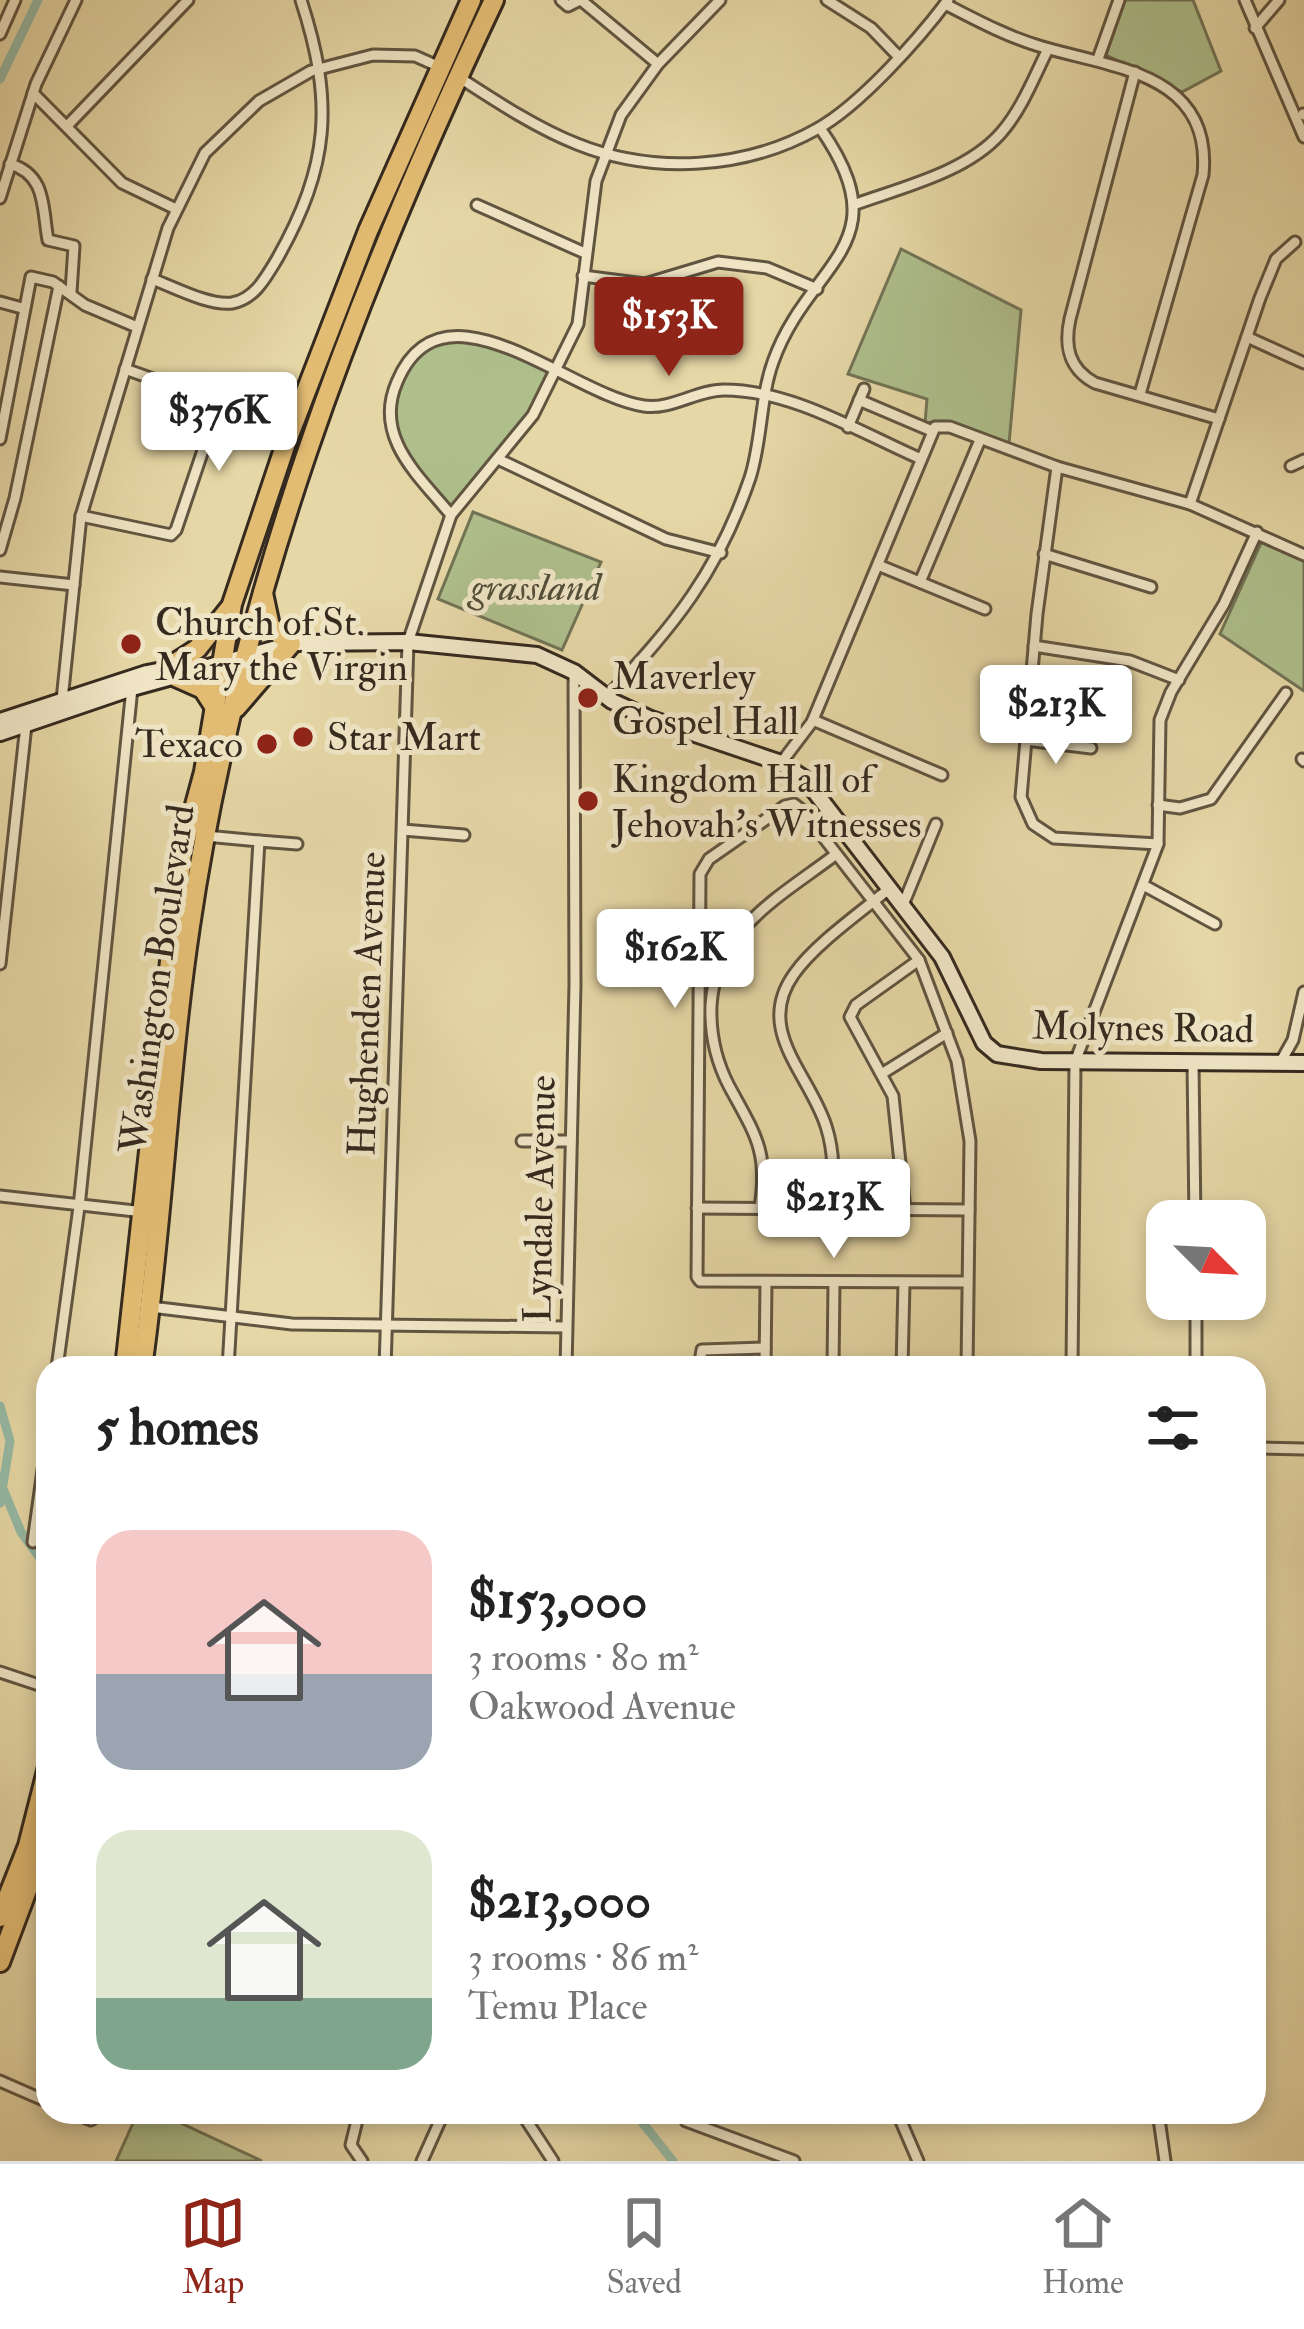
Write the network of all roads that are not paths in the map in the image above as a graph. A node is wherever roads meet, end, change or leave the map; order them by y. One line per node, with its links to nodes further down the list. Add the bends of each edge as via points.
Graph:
1 (15, 0): 16 (street)
2 (76, 0): 25 (street)
3 (188, 0): 27 (street)
4 (301, 0): 22 (street)
5 (471, 0): 21 (highway, Washington Boulevard)
6 (494, 0): 24 (highway, Washington Boulevard)
7 (561, 0): 8 (street)
8 (581, 0): 20 (street)
9 (720, 0): 20 (street)
10 (826, 0): 18 (street)
11 (1119, 0): 19 (street)
12 (1245, 0): 15 (street)
13 (1279, 0): 15 (street)
14 (947, 2): 17 (street); 18 (street)
15 (1255, 28): 26 (street)
16 (0, 34)
17 (1048, 49): 19 (street); 33 (street, via 1014,114 984,149)
18 (899, 57): 28 (street)
19 (1098, 59): 23 (street)
20 (658, 64): 30 (street, via 620,115)
21 (439, 67): 22 (street, via 415,56 373,55); 24 (street); 76 (highway, Washington Boulevard, via 286,442)
22 (322, 68): 35 (street, via 229,127); 39 (street, via 318,166 262,283 229,304)
23 (1135, 72): 50 (street, via 1181,101 1204,161); 50 (street, via 1067,334 1082,376)
24 (458, 76): 30 (street); 74 (highway, Washington Boulevard, via 384,240)
25 (33, 93): 27 (street); 31 (street)
26 (1302, 116): 29 (street)
27 (68, 126): 35 (street, via 122,183)
28 (820, 128): 30 (street, via 757,155 702,165); 33 (street)
29 (1304, 137)
30 (605, 153): 37 (street)
31 (10, 164): 32 (street); 42 (street, via 40,186 49,240 74,246)
32 (0, 198)
33 (856, 204): 41 (street)
34 (477, 205): 37 (street)
35 (176, 209): 39 (street)
36 (1295, 242): 46 (street, via 1276,259)
37 (585, 253): 38 (street)
38 (584, 276): 41 (street, via 645,284 718,262 767,268); 49 (street, via 578,324)
39 (152, 279): 45 (street)
40 (59, 286): 42 (street); 44 (street, via 31,277); 66 (street)
41 (817, 289): 51 (street, via 781,342)
42 (71, 292): 45 (street)
43 (0, 302): 44 (street)
44 (22, 308): 55 (street)
45 (137, 327): 48 (street)
46 (1247, 337): 47 (street); 52 (street)
47 (1304, 363)
48 (125, 369): 64 (street); 64 (street, via 209,398 217,409 171,535)
49 (556, 372): 51 (street, via 646,406 718,390); 58 (street); 63 (street, via 476,336 426,341 404,364 388,401 389,423 399,453)
50 (1140, 394): 52 (street)
51 (770, 395): 53 (street); 67 (street)
52 (1219, 419): 62 (street)
53 (848, 428): 54 (street, via 862,395); 57 (street)
54 (932, 431): 56 (street, via 942,425); 57 (street)
55 (0, 439)
56 (980, 440): 61 (street); 72 (street)
57 (921, 459): 70 (street)
58 (500, 460): 63 (street); 67 (street, via 666,539)
59 (1304, 460): 60 (street)
60 (1291, 466)
61 (1057, 467): 62 (street); 68 (street)
62 (1190, 504): 65 (street)
63 (451, 515): 78 (street, Hughenden Avenue)
64 (81, 517): 73 (street)
65 (1257, 532): 69 (street); 84 (street)
66 (0, 550)
67 (721, 553): 87 (street, via 676,622)
68 (1044, 554): 75 (street); 80 (street)
69 (1304, 555)
70 (878, 565): 72 (street); 91 (street)
71 (0, 577): 73 (street)
72 (920, 582): 77 (street)
73 (74, 585): 88 (street)
74 (262, 586): 79 (highway, via 270,626); 81 (highway, Washington Boulevard)
75 (1151, 587)
76 (232, 604): 81 (highway, Washington Boulevard); 82 (highway)
77 (985, 609)
78 (408, 642): 79 (main road, Molynes Road); 83 (main road, Molynes Road, via 537,655); 100 (street, Hughenden Avenue)
79 (291, 644): 81 (main road, Molynes Road); 89 (highway)
80 (1034, 646): 84 (street, via 1130,661); 94 (street)
81 (234, 659): 82 (main road, Molynes Road); 89 (highway, Washington Boulevard)
82 (172, 672): 85 (main road, Molynes Road); 88 (main road, Molynes Road); 89 (highway, via 198,685)
83 (574, 672): 87 (main road, Molynes Road); 126 (street, Lyndale Avenue)
84 (1179, 680): 98 (street, via 1160,720)
85 (132, 688): 92 (main road, Molynes Road); 129 (street)
86 (1286, 693): 98 (street, via 1211,800)
87 (607, 697): 96 (main road, Molynes Road)
88 (62, 700): 90 (main road, Molynes Road)
89 (223, 713): 102 (highway, Washington Boulevard); 135 (highway, Washington Boulevard, via 182,853)
90 (0, 721)
91 (813, 721): 96 (street); 97 (street)
92 (26, 725): 93 (main road, Molynes Road); 113 (street)
93 (0, 733)
94 (1026, 740): 95 (street); 105 (street, via 1021,797 1043,833)
95 (1091, 748)
96 (781, 763): 108 (main road, Molynes Road, via 813,788)
97 (941, 775)
98 (1158, 806): 105 (street)
99 (936, 824): 110 (street)
100 (403, 830): 101 (street); 143 (street, Hughenden Avenue)
101 (464, 835)
102 (206, 836): 103 (street); 135 (highway, Washington Boulevard)
103 (259, 841): 104 (street); 141 (street)
104 (297, 844)
105 (1158, 844): 107 (street)
106 (836, 855): 109 (street); 114 (street, via 756,914); 115 (street, via 794,804 710,859 702,870)
107 (1144, 886): 111 (street); 118 (street)
108 (890, 888): 109 (street); 110 (main road, Molynes Road)
109 (874, 902): 112 (street); 132 (street, via 796,970 779,1006 780,1038 826,1126 835,1175)
110 (903, 905): 118 (main road, Molynes Road, via 942,957 992,1051)
111 (1215, 924)
112 (919, 960): 117 (street); 124 (street, via 851,1013)
113 (0, 964)
114 (717, 970): 115 (street); 121 (street, via 711,1016)
115 (698, 974): 123 (street)
116 (1304, 992): 120 (street)
117 (947, 1034): 124 (street); 134 (street, via 966,1101)
118 (1075, 1062): 119 (main road, Molynes Road); 157 (street)
119 (1193, 1063): 120 (main road, Molynes Road); 128 (street)
120 (1280, 1063): 122 (main road, Molynes Road)
121 (718, 1064): 123 (street); 131 (street, via 760,1143)
122 (1304, 1064)
123 (697, 1069): 130 (street)
124 (883, 1073): 133 (street, via 898,1120)
125 (521, 1141): 126 (street)
126 (571, 1141): 144 (street, Lyndale Avenue)
127 (0, 1196): 129 (street)
128 (1195, 1200)
129 (79, 1207): 135 (street); 146 (street)
130 (697, 1208): 131 (street); 136 (street, via 700,1281)
131 (760, 1208): 132 (street)
132 (829, 1208): 133 (street)
133 (905, 1210): 134 (street)
134 (969, 1210): 138 (street)
135 (152, 1213): 140 (highway, Washington Boulevard); 147 (highway, Washington Boulevard)
136 (766, 1282): 139 (street); 145 (street)
137 (904, 1282): 138 (street); 139 (street); 155 (street)
138 (968, 1282): 156 (street)
139 (834, 1283): 154 (street)
140 (151, 1307): 141 (street); 148 (highway, Washington Boulevard)
141 (232, 1320): 143 (street); 149 (street)
142 (1196, 1320): 158 (street)
143 (386, 1327): 144 (street); 150 (street, Hughenden Avenue)
144 (566, 1327): 151 (street, Lyndale Avenue)
145 (765, 1348): 152 (street); 153 (street)
146 (59, 1356)
147 (126, 1356)
148 (144, 1356)
149 (229, 1356)
150 (385, 1356)
151 (566, 1356)
152 (700, 1356)
153 (765, 1356)
154 (833, 1356)
155 (902, 1356)
156 (967, 1356)
157 (1072, 1356)
158 (1196, 1356)
159 (1266, 1448): 160 (street)
160 (1304, 1448)
161 (36, 1520): 162 (street)
162 (33, 1542)
163 (0, 1672): 164 (street)
164 (36, 1684)
165 (36, 1816): 167 (highway)
166 (36, 1867): 168 (highway)
167 (1, 1910)
168 (0, 1961)
169 (0, 2081): 170 (street)
170 (36, 2097)
171 (356, 2124): 177 (street, via 351,2145)
172 (439, 2124): 178 (street)
173 (529, 2124): 179 (street)
174 (694, 2124): 180 (street)
175 (902, 2124): 181 (street)
176 (1159, 2124): 182 (street)
177 (362, 2161)
178 (422, 2161)
179 (554, 2161)
180 (794, 2161)
181 (918, 2161)
182 (1165, 2161)

